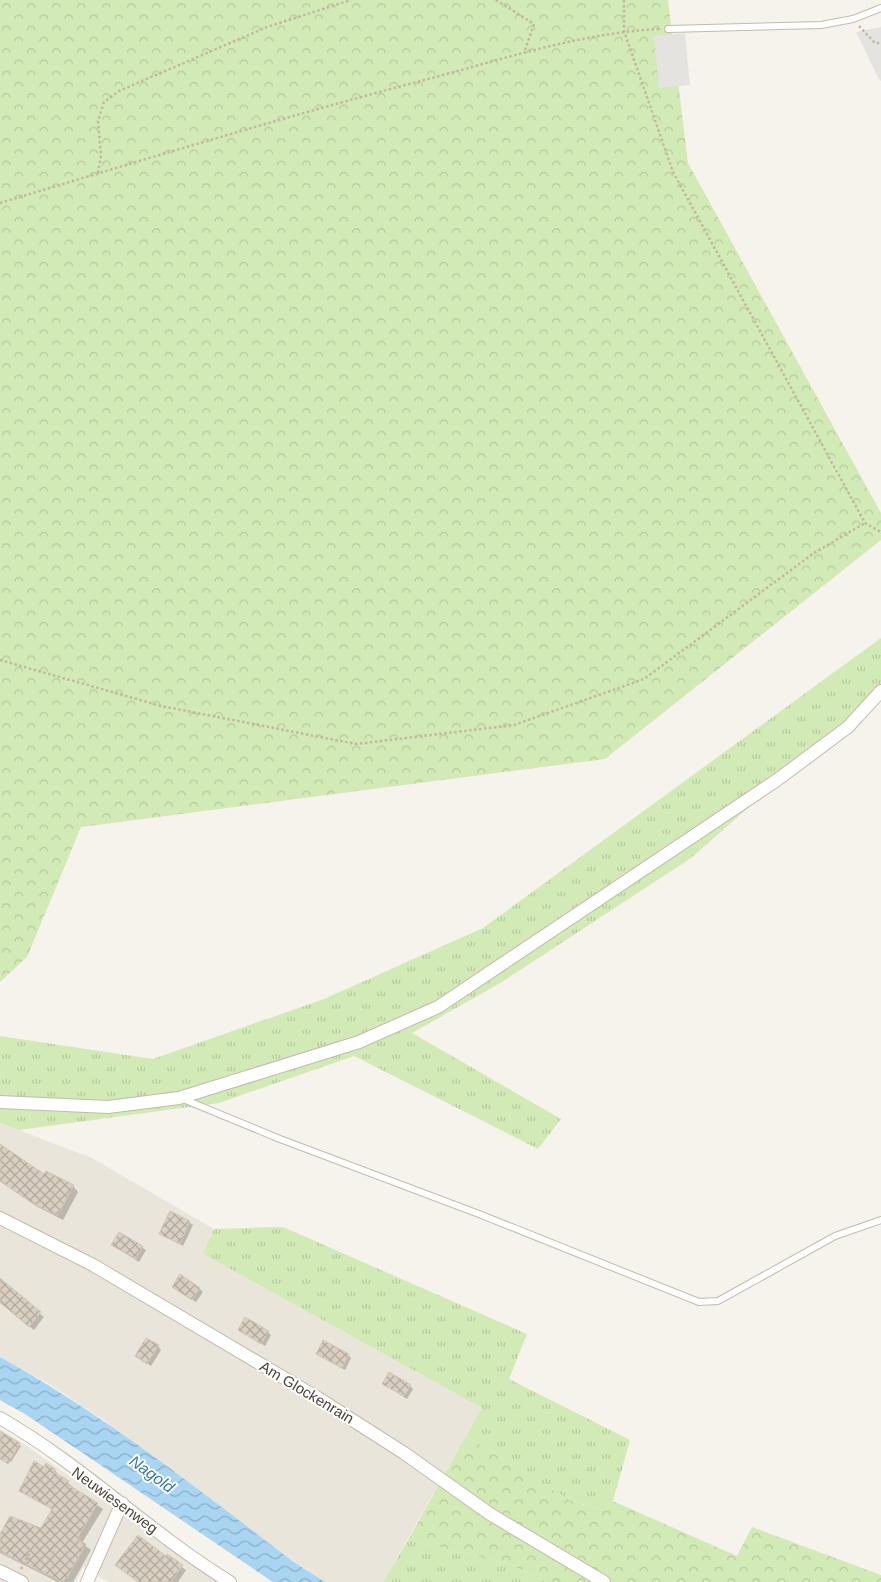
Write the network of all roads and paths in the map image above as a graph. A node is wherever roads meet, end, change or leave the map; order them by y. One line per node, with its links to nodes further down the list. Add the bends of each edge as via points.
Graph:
1 (351, 0): 10 (path, via 267,26 119,91 104,102 98,121 101,155)
2 (496, 0): 9 (path, via 534,24)
3 (624, 0): 7 (path)
4 (881, 8): 5 (lane)
5 (854, 19): 6 (lane, via 821,25); 8 (path, via 875,44)
6 (668, 29): 7 (path)
7 (624, 31): 9 (path); 12 (path, via 673,172)
8 (881, 43)
9 (524, 53): 10 (path, via 294,115)
10 (98, 173): 11 (path)
11 (0, 203)
12 (865, 523): 13 (path); 14 (path, via 814,553 644,679 514,725 356,744 161,706)
13 (881, 532)
14 (0, 660)
15 (881, 691): 16 (street, via 848,727 777,780 438,1007 359,1042)
16 (179, 1098): 17 (street, via 108,1107); 19 (lane, via 699,1302 718,1301 835,1236)
17 (0, 1102)
18 (0, 1218): 27 (street, Am Glockenrain, via 93,1265 318,1398 490,1514)
19 (881, 1220)
20 (0, 1418): 21 (street, Neuwiesenweg)
21 (122, 1503): 25 (street); 26 (street, Neuwiesenweg, via 200,1564)
22 (32, 1548): 24 (path)
23 (0, 1571): 24 (street)
24 (18, 1580)
25 (86, 1582)
26 (230, 1582)
27 (604, 1582)

